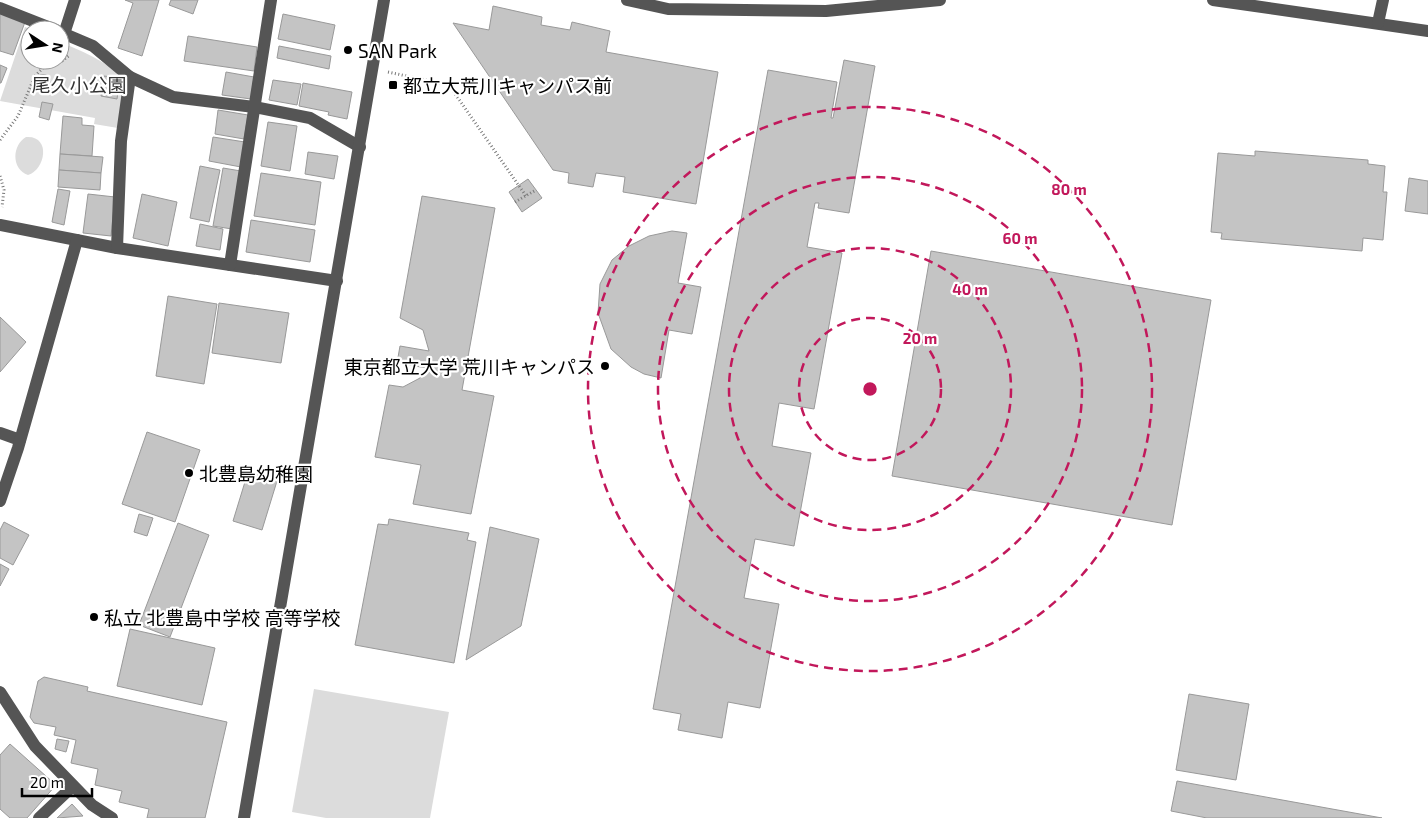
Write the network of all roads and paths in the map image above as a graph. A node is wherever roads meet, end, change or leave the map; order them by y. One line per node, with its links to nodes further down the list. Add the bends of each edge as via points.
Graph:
1 (75, 0): 10 (street)
2 (271, 0): 17 (street)
3 (384, 0): 19 (street)
4 (626, 0): 5 (street, via 668,9 826,11)
5 (940, 0)
6 (1213, 0): 11 (street)
7 (1383, 0): 11 (street)
8 (0, 8): 9 (street)
9 (30, 20)
10 (66, 20)
11 (1378, 23): 12 (street)
12 (1428, 31)
13 (70, 36): 14 (street)
14 (81, 41): 16 (street, via 93,46); 18 (path, via 70,55 43,68 35,76 18,116)
15 (386, 72): 22 (path, via 449,85)
16 (130, 77): 17 (street, via 173,97); 26 (street, via 121,141)
17 (254, 107): 19 (street, via 310,118); 27 (street)
18 (0, 140)
19 (360, 147): 28 (street)
20 (0, 176): 24 (path, via 4,190)
21 (536, 190): 22 (path)
22 (526, 196): 23 (path)
23 (515, 202)
24 (0, 225): 25 (street)
25 (77, 240): 26 (street); 30 (street)
26 (117, 248): 27 (street)
27 (230, 265): 28 (street)
28 (337, 281): 36 (street)
29 (0, 433): 30 (street)
30 (20, 440): 31 (street)
31 (0, 501)
32 (0, 692): 33 (street, via 35,746)
33 (73, 786): 34 (street); 35 (street, via 92,805)
34 (39, 818)
35 (112, 818)
36 (244, 818)

